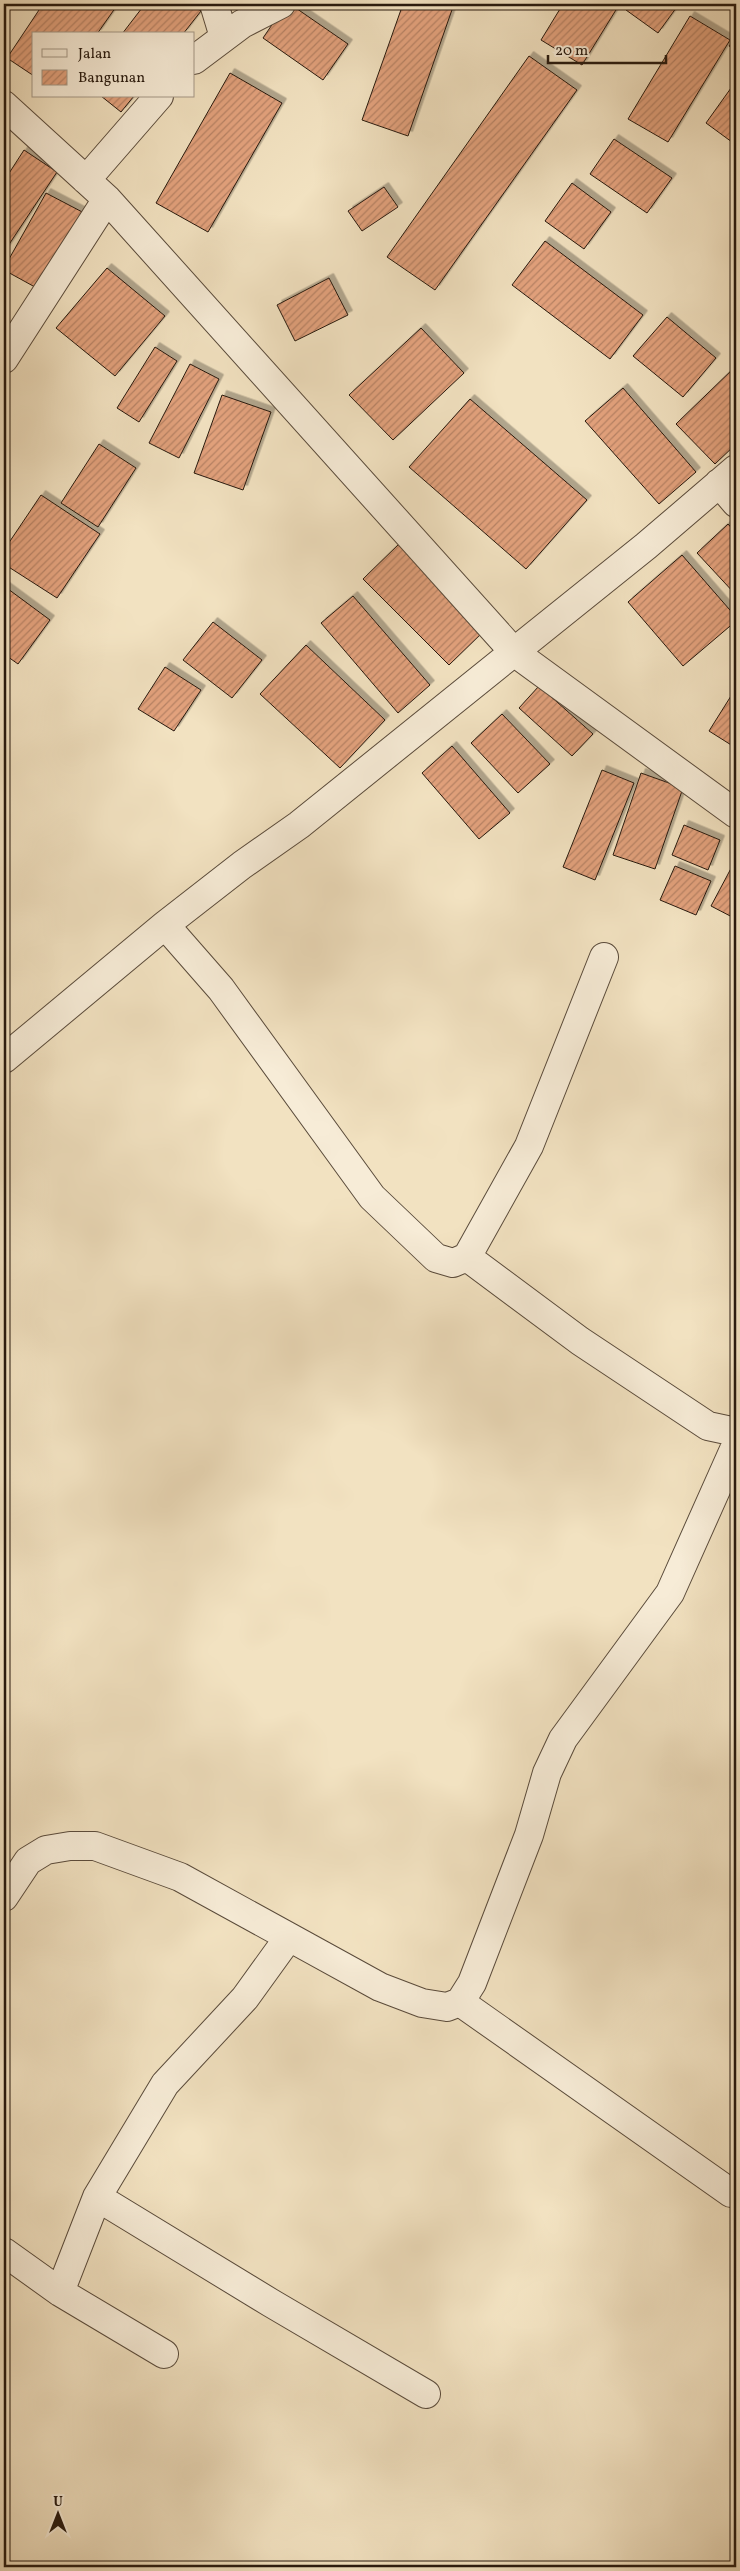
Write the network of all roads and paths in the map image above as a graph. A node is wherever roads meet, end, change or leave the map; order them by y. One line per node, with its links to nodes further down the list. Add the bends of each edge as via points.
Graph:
1 (214, 4): 3 (street)
2 (281, 4): 3 (street)
3 (224, 37): 4 (street)
4 (195, 59)
5 (156, 98): 7 (street)
6 (4, 105): 7 (street)
7 (86, 180): 8 (street)
8 (107, 199): 9 (street); 11 (street)
9 (4, 359)
10 (730, 485): 11 (street, via 646,546)
11 (514, 652): 12 (street); 13 (street, via 299,825 242,864)
12 (736, 814)
13 (165, 924): 15 (street); 16 (street, via 221,989 372,1196 436,1258 453,1263)
14 (604, 957): 16 (street, via 529,1146)
15 (4, 1059)
16 (468, 1257): 17 (street, via 580,1341 701,1422)
17 (736, 1432)
18 (736, 1444): 21 (street, via 670,1592 563,1739 547,1773 529,1835 476,1974)
19 (4, 1897): 20 (street, via 28,1861 46,1850 95,1846 180,1877)
20 (289, 1937): 21 (street, via 380,1987 422,2003 447,2007); 23 (street, via 245,1998 165,2084)
21 (460, 2002): 22 (street)
22 (731, 2193)
23 (97, 2197): 25 (street); 27 (street)
24 (4, 2252): 25 (street)
25 (60, 2292): 26 (street)
26 (164, 2354)
27 (426, 2394)

